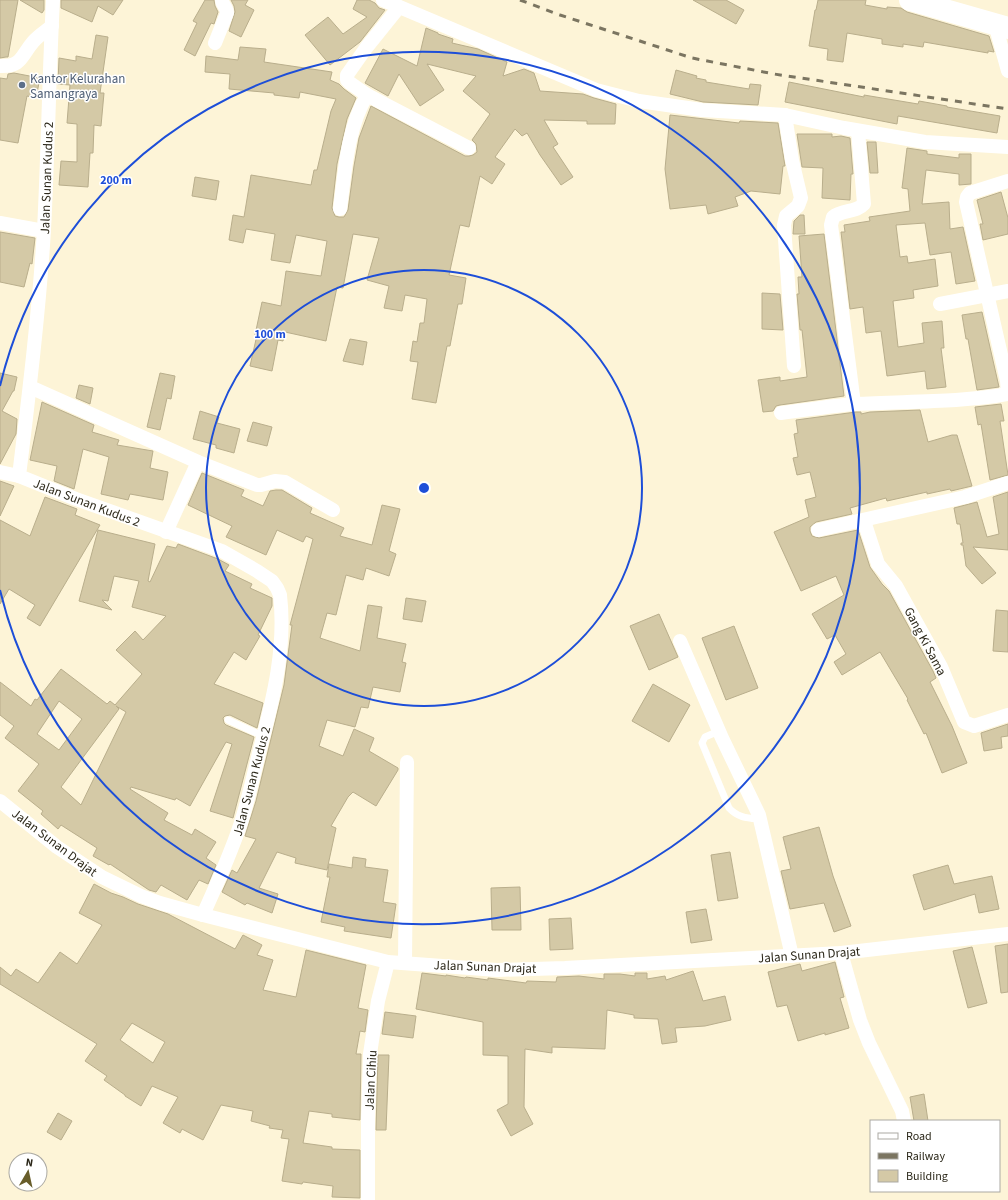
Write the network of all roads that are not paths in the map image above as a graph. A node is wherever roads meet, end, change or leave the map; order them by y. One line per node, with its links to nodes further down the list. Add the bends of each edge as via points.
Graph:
1 (54, 0): 6 (street, Jalan Sunan Kudus 2)
2 (222, 0): 8 (street, via 227,13)
3 (383, 0): 5 (street)
4 (910, 0): 7 (highway)
5 (399, 7): 11 (street, via 347,75 347,80); 12 (street, via 596,90 666,106)
6 (52, 26): 9 (street, via 34,40 19,62 15,65); 19 (street, Jalan Sunan Kudus 2)
7 (1001, 26): 10 (street)
8 (215, 43)
9 (0, 66)
10 (1008, 71)
11 (367, 95): 14 (street); 17 (street, via 358,112 352,134)
12 (785, 115): 13 (street); 23 (street, via 801,198 798,206 786,216 784,225)
13 (858, 131): 15 (street, via 925,142); 26 (street, via 864,204 860,208 839,213 833,217 831,225)
14 (469, 148)
15 (1008, 148)
16 (1008, 181): 21 (street, via 970,193 966,202)
17 (340, 209)
18 (0, 223): 19 (street)
19 (44, 231): 24 (street, Jalan Sunan Kudus 2)
20 (1008, 291): 21 (street)
21 (988, 294): 22 (street); 25 (street)
22 (940, 304)
23 (794, 366)
24 (30, 387): 28 (street); 30 (street, Jalan Sunan Kudus 2)
25 (1008, 394): 26 (street)
26 (854, 404): 27 (street)
27 (781, 413)
28 (198, 462): 32 (street, via 257,485 275,481 285,482); 35 (street)
29 (0, 472): 30 (street)
30 (19, 476): 35 (street, Jalan Sunan Kudus 2)
31 (1008, 484): 33 (street)
32 (333, 510)
33 (864, 521): 34 (street); 37 (street, Gang Ki Sama, via 878,564 896,586 941,667 964,722 974,726)
34 (818, 530)
35 (166, 532): 40 (street, Jalan Sunan Kudus 2, via 222,551 272,581 277,588 281,603 281,649)
36 (680, 641): 39 (street)
37 (1008, 715)
38 (228, 720): 40 (lane)
39 (719, 731): 43 (street); 43 (lane, via 705,737 702,743 729,808 741,817)
40 (263, 736): 44 (street, Jalan Sunan Kudus 2, via 243,816)
41 (407, 762): 49 (street)
42 (0, 801): 44 (street, Jalan Sunan Drajat, via 57,847 102,877 160,903)
43 (761, 819): 47 (street)
44 (203, 915): 48 (street, Jalan Sunan Drajat)
45 (1008, 934): 46 (street, Jalan Sunan Drajat)
46 (841, 953): 47 (street, Jalan Sunan Drajat); 50 (street, via 860,1020)
47 (792, 956): 49 (street, Jalan Sunan Drajat, via 505,970)
48 (388, 962): 49 (street, Jalan Sunan Drajat); 51 (street, Jalan Cihiu, via 378,1001 370,1054)
49 (405, 962)
50 (904, 1120)
51 (368, 1200)

